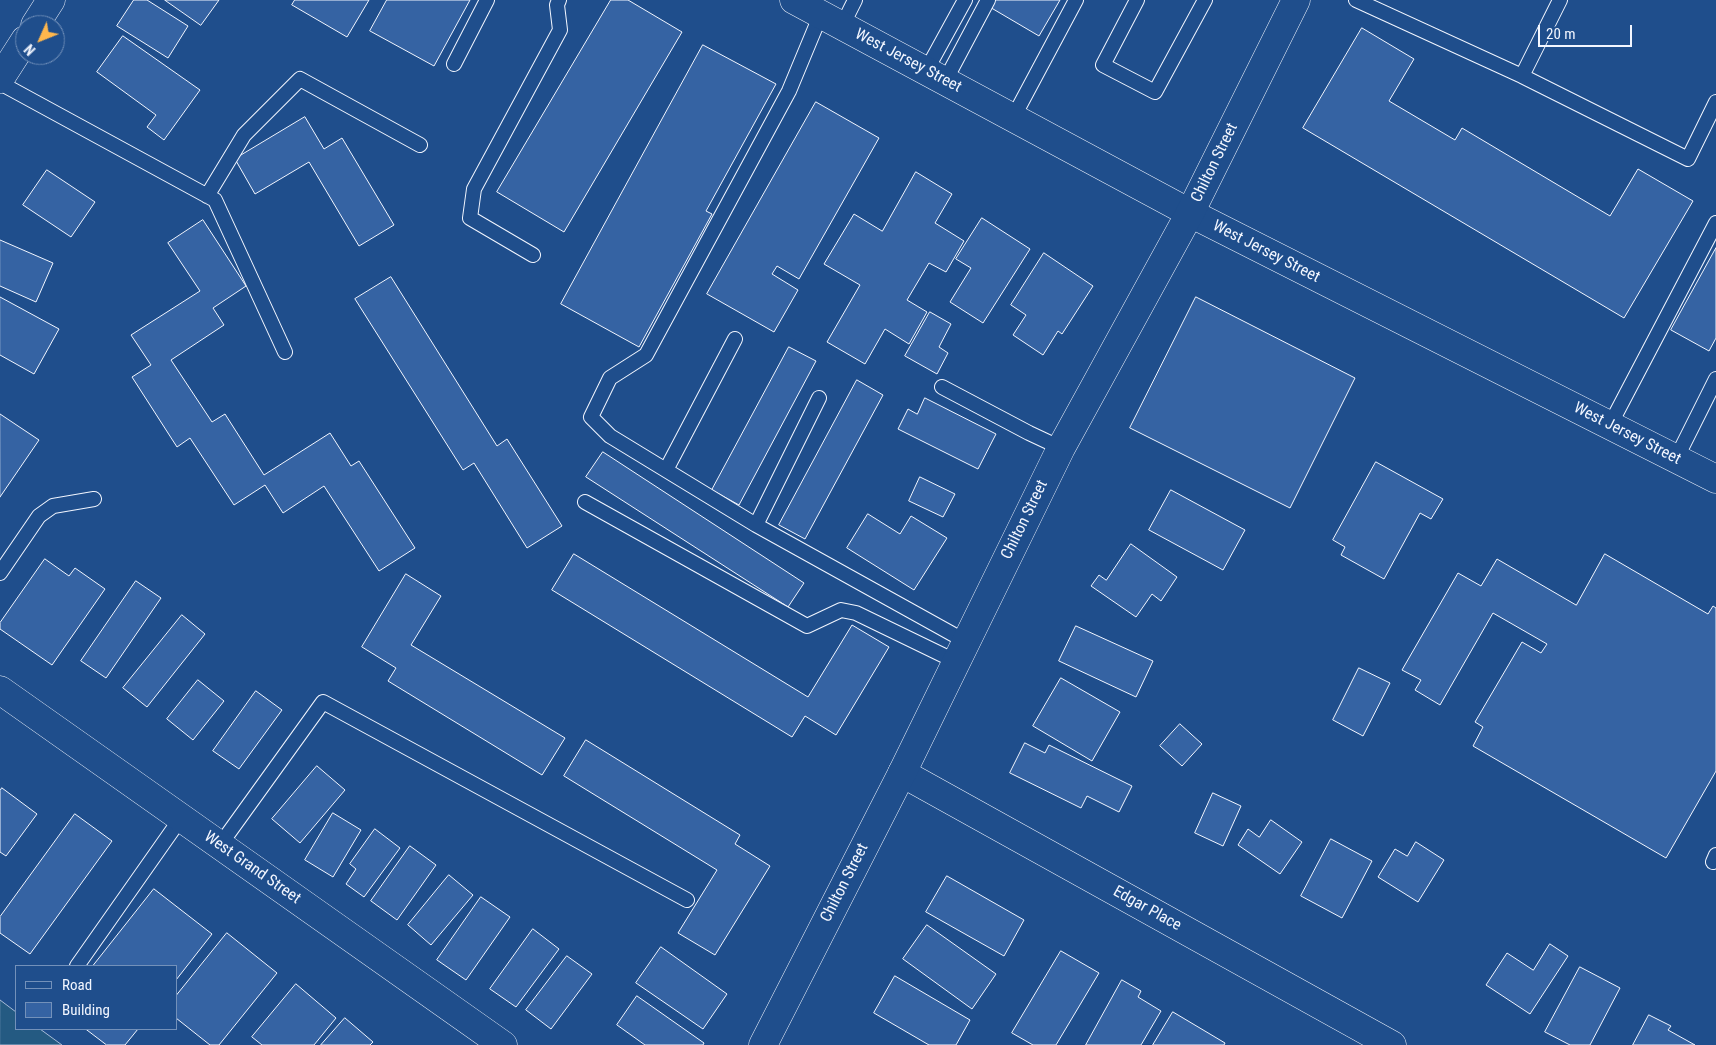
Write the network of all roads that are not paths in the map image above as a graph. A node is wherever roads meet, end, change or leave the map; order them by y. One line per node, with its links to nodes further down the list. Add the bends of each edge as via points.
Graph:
1 (51, 0): 14 (street)
2 (487, 0): 17 (lane)
3 (559, 0): 28 (lane, via 560,30 474,189 470,218)
4 (794, 0): 15 (street, West Jersey Street)
5 (855, 0): 15 (lane)
6 (966, 0): 18 (lane)
7 (988, 0): 18 (lane)
8 (1076, 0): 23 (lane)
9 (1137, 0): 10 (lane, via 1103,65 1155,92)
10 (1204, 0)
11 (1296, 0): 26 (street, Chilton Street)
12 (1356, 0): 19 (lane)
13 (1560, 0): 19 (lane)
14 (41, 15)
15 (831, 20): 18 (street, West Jersey Street); 37 (lane, via 646,355 610,378 591,418 610,436)
16 (15, 56): 20 (street)
17 (454, 64)
18 (935, 76): 23 (street, West Jersey Street)
19 (1522, 76): 22 (lane, via 1688,158)
20 (0, 79)
21 (0, 83): 25 (lane)
22 (1716, 102)
23 (1013, 118): 26 (street, West Jersey Street)
24 (420, 145): 25 (lane, via 300,79 244,135)
25 (207, 196): 30 (lane, via 215,200)
26 (1190, 213): 34 (street, West Jersey Street); 35 (street, Chilton Street)
27 (1716, 223): 34 (lane)
28 (533, 255)
29 (735, 339): 37 (lane)
30 (286, 352)
31 (1716, 379): 36 (lane)
32 (942, 386): 35 (lane)
33 (819, 398): 41 (lane)
34 (1610, 425): 36 (street, West Jersey Street)
35 (1061, 448): 43 (street, Chilton Street)
36 (1676, 459): 38 (street, West Jersey Street)
37 (666, 470): 41 (lane)
38 (1716, 479)
39 (94, 499): 42 (lane, via 54,506 39,516)
40 (584, 502): 43 (lane, via 807,626 841,610)
41 (756, 526): 43 (lane)
42 (0, 573)
43 (960, 651): 45 (street, Chilton Street)
44 (0, 690): 46 (street, West Grand Street)
45 (902, 773): 51 (street, Chilton Street); 52 (street, Edgar Place)
46 (181, 818): 47 (street, West Grand Street); 49 (lane)
47 (220, 845): 48 (lane, via 323,702); 50 (street, West Grand Street)
48 (687, 900)
49 (78, 965)
50 (503, 1045)
51 (763, 1045)
52 (1392, 1045)

